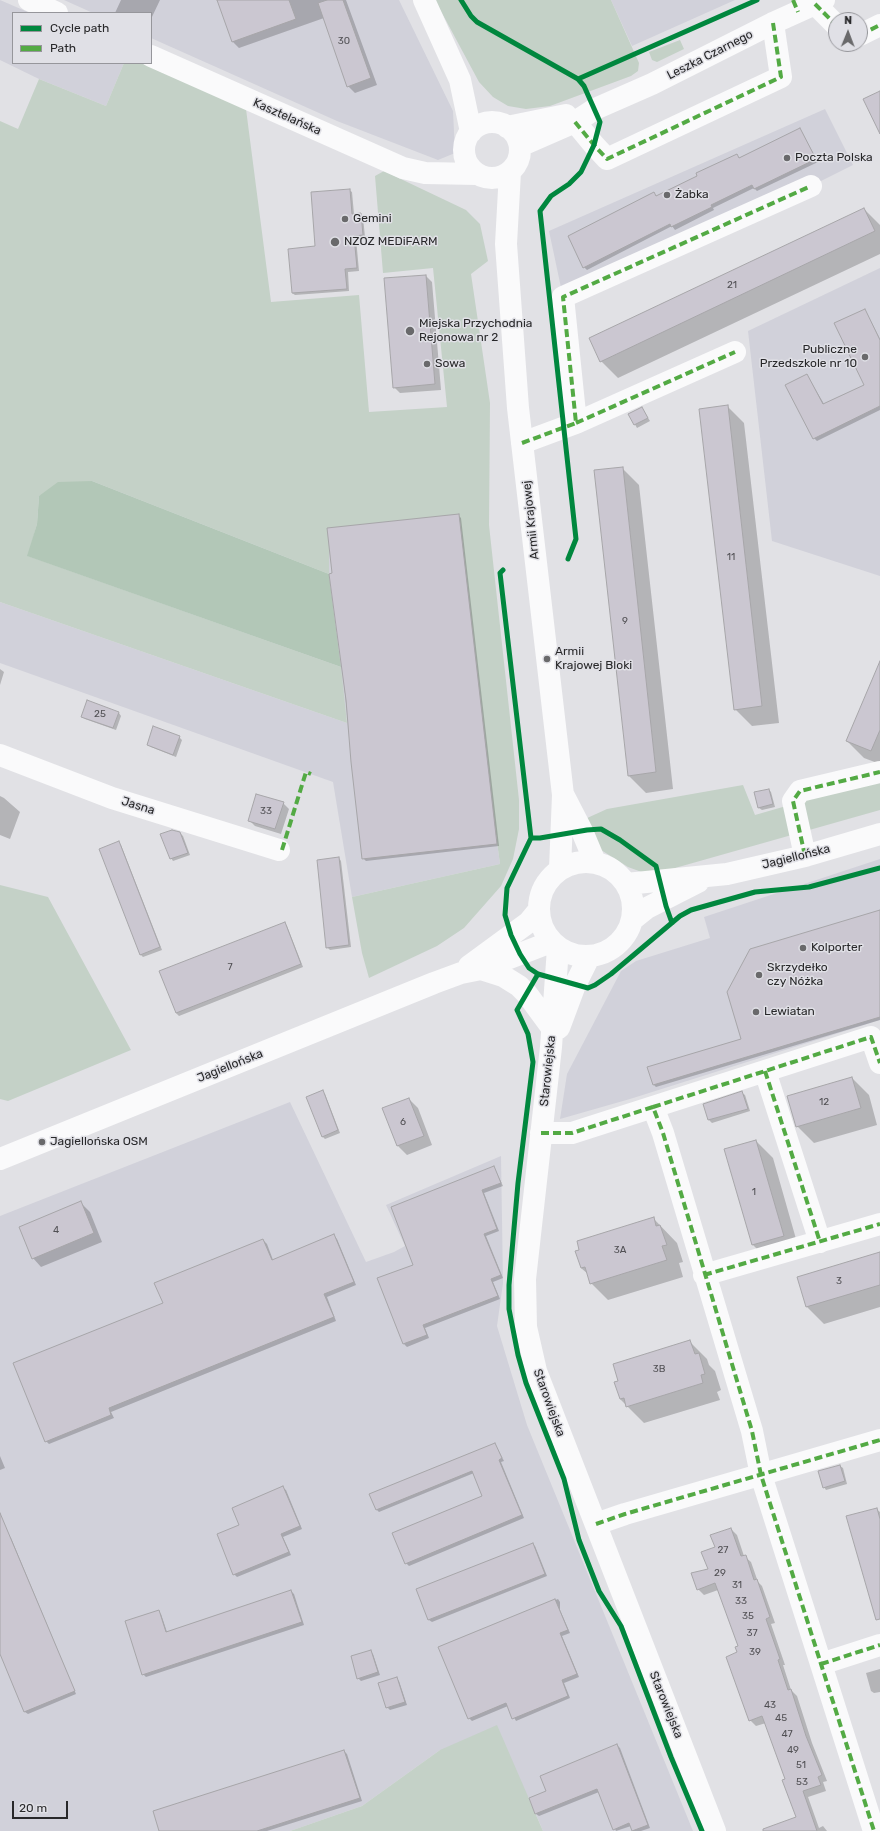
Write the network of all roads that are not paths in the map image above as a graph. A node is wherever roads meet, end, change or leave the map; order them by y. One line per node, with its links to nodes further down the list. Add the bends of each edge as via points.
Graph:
1 (29, 0): 4 (street)
2 (424, 0): 10 (street)
3 (808, 4): 5 (street); 6 (street, Leszka Czarnego)
4 (55, 12)
5 (828, 19)
6 (773, 23): 11 (street, Leszka Czarnego, via 652,84); 12 (street, via 782,77 607,159)
7 (880, 25): 8 (street)
8 (868, 31)
9 (152, 56): 18 (street, Kasztelańska, via 404,168)
10 (460, 80): 13 (street); 14 (street)
11 (595, 109): 12 (street, Leszka Czarnego); 13 (street, Leszka Czarnego)
12 (575, 122): 15 (street, Leszka Czarnego)
13 (501, 125): 14 (street, via 482,124); 15 (street, via 518,138)
14 (471, 132): 16 (street, via 465,143)
15 (520, 146): 17 (street, via 518,160)
16 (465, 157): 18 (street); 19 (street, via 467,164)
17 (510, 172): 19 (street, via 497,178); 21 (street, Armii Krajowej)
18 (425, 173): 19 (street, Kasztelańska)
19 (483, 176): 21 (street, Armii Krajowej)
20 (811, 186): 23 (street, via 563,296)
21 (506, 244): 24 (street, Armii Krajowej)
22 (735, 352): 23 (street)
23 (576, 423): 24 (street)
24 (522, 443): 27 (street, Armii Krajowej)
25 (0, 755): 29 (street, Jasna, via 112,798)
26 (880, 772): 30 (street, via 800,791 793,801)
27 (563, 795): 31 (street, Armii Krajowej); 32 (street, Armii Krajowej)
28 (880, 834): 30 (street, Jagiellońska)
29 (279, 850)
30 (805, 856): 33 (street, Jagiellońska)
31 (595, 862): 32 (street, via 577,863); 34 (street, via 612,870)
32 (560, 869): 35 (street, via 548,880 540,895)
33 (710, 876): 34 (street, Jagiellońska); 36 (street, Jagiellońska, via 647,908)
34 (626, 884): 36 (street, via 632,902)
35 (538, 911): 37 (street, via 541,925); 39 (street, Jagiellońska, via 529,922)
36 (632, 920): 38 (street, via 626,934 616,946 603,954)
37 (554, 945): 38 (street, via 573,955); 39 (street, Jagiellońska); 40 (street, Starowiejska)
38 (589, 957): 40 (street)
39 (471, 971): 40 (street, via 503,976 519,986 527,994); 45 (street, Jagiellońska)
40 (552, 1038): 44 (street, Starowiejska)
41 (880, 1063): 42 (street, via 871,1037)
42 (765, 1072): 43 (street); 47 (street)
43 (653, 1107): 44 (street, via 572,1133); 48 (street, via 663,1133)
44 (541, 1133): 51 (street, Starowiejska, via 526,1279 526,1327 536,1371)
45 (0, 1159)
46 (880, 1224): 47 (street)
47 (820, 1242): 48 (street)
48 (704, 1275): 50 (street, via 752,1431)
49 (880, 1440): 50 (street)
50 (761, 1475): 51 (street); 53 (street)
51 (596, 1524): 54 (street, Starowiejska)
52 (880, 1645): 53 (street)
53 (821, 1664): 55 (street)
54 (715, 1831)
55 (874, 1831)

